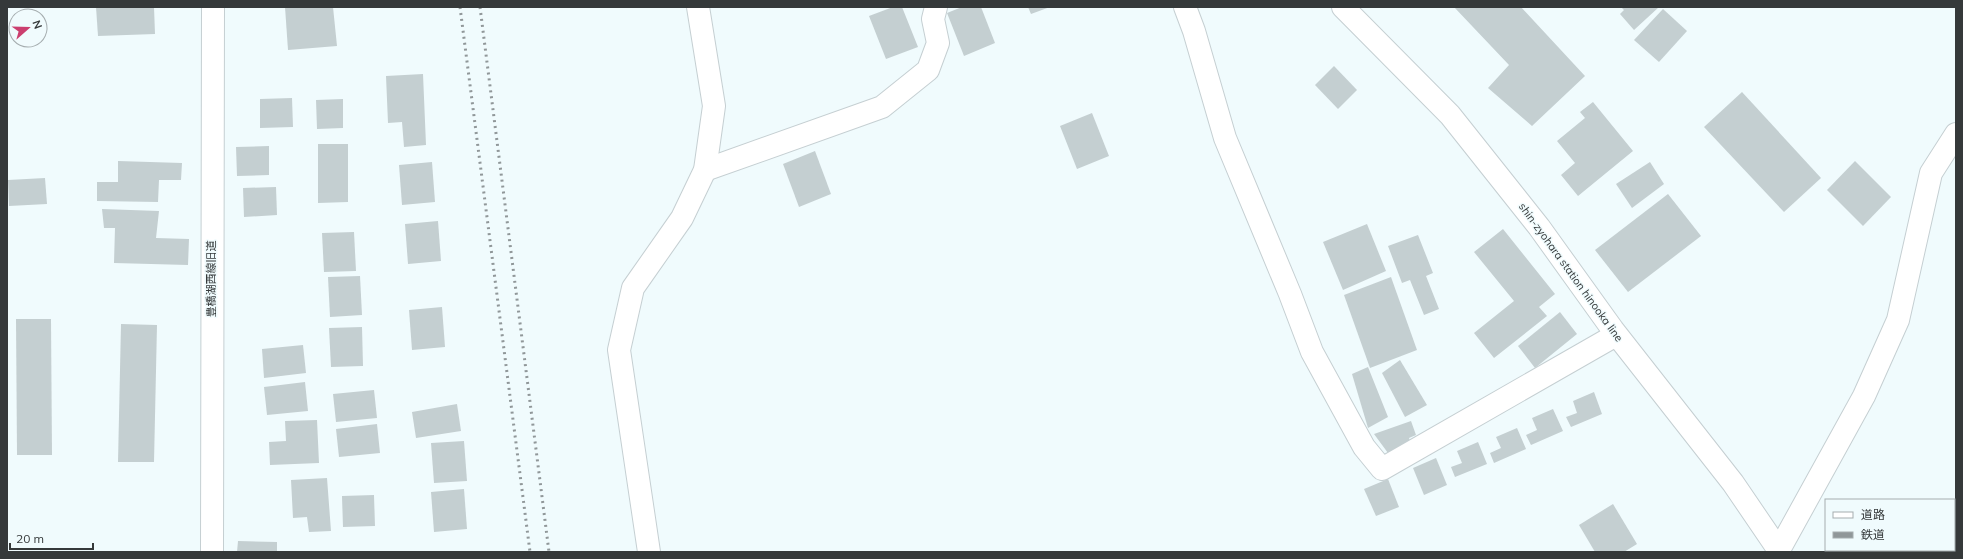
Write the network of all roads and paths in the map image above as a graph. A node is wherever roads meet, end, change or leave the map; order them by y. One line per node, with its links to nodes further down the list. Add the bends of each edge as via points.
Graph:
1 (213, 7): 10 (street, 豊橋湖西線旧道)
2 (698, 7): 7 (street, via 714,106)
3 (936, 7): 7 (street, via 933,18 938,43 928,70 882,107)
4 (1185, 7): 8 (street, via 1225,138 1312,352 1364,447 1382,469)
5 (1343, 7): 8 (street, shin-zyohara station hinooka line, via 1450,115 1539,227)
6 (1956, 134): 9 (street, via 1931,173 1898,320 1864,396)
7 (705, 170): 11 (street, via 682,218 633,288 619,350)
8 (1616, 335): 9 (street, shin-zyohara station hinooka line, via 1733,483)
9 (1779, 551)
10 (212, 552)
11 (649, 552)

